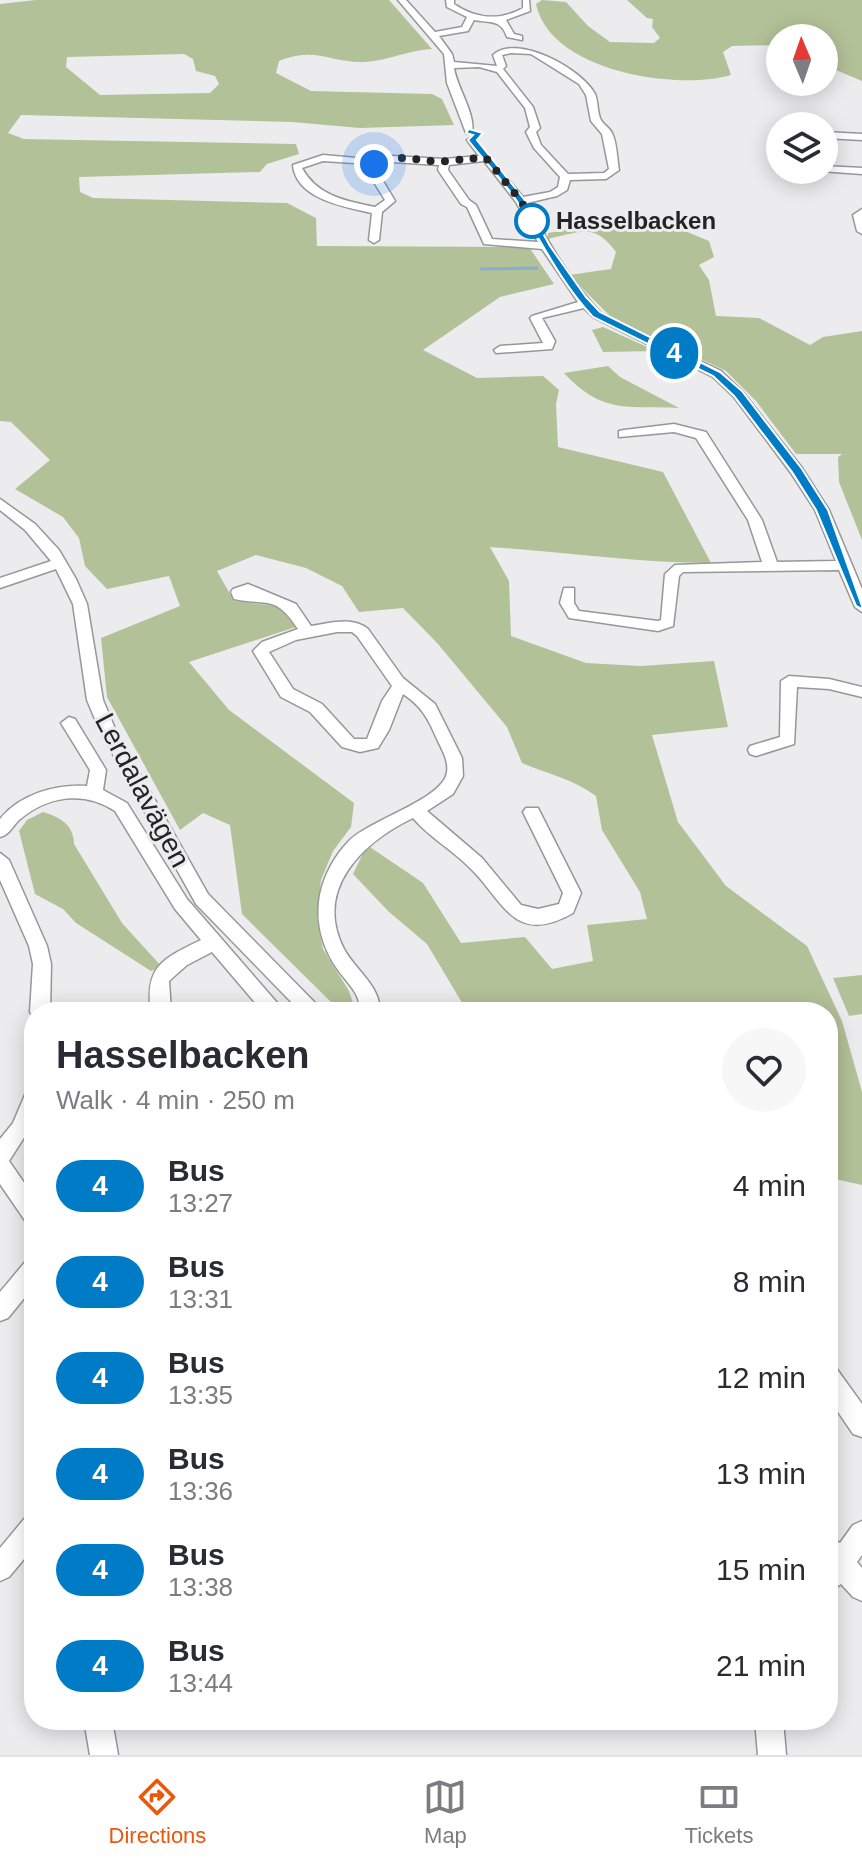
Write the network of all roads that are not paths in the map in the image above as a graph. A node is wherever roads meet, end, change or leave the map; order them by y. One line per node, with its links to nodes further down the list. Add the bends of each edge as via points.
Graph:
1 (402, 0): 6 (street)
2 (450, 0): 5 (street)
3 (526, 1): 4 (street, via 524,12)
4 (499, 18): 5 (street); 7 (street)
5 (470, 19): 6 (street, via 465,29)
6 (433, 35): 8 (street)
7 (514, 37)
8 (450, 65): 9 (street); 12 (street, via 470,136)
9 (498, 69): 17 (street, via 527,101 533,139); 17 (street, via 499,53 533,52 577,76 591,95 596,121 607,133 614,170 606,176)
10 (838, 136): 11 (street)
11 (862, 137)
12 (486, 158): 14 (street); 18 (street)
13 (377, 162): 14 (street); 19 (street, via 372,171 390,201); 19 (street, via 318,159 299,164 298,171 319,194)
14 (444, 162): 23 (street, via 441,167 471,205 488,242)
15 (838, 170): 16 (street)
16 (862, 171)
17 (565, 177): 18 (street, via 563,188 553,194)
18 (521, 201): 23 (street)
19 (377, 211): 22 (street)
20 (862, 212): 21 (street)
21 (862, 231)
22 (374, 240)
23 (545, 246): 24 (street)
24 (586, 304): 25 (street, via 536,318 548,346); 29 (street, via 618,327 717,374 738,394 813,494)
25 (500, 350)
26 (624, 434): 30 (street, via 691,430 701,435 755,520)
27 (0, 503): 28 (street, Lerdalavägen, via 30,527)
28 (59, 563): 31 (street); 49 (street, Lerdalavägen, via 80,604 95,700 176,854 202,899)
29 (846, 565): 30 (street); 34 (street)
30 (771, 566): 32 (street, via 675,571 670,617 658,626 574,615 567,603)
31 (0, 583)
32 (569, 591)
33 (261, 595): 35 (street, via 291,607)
34 (862, 607)
35 (308, 633): 36 (street, via 336,625 357,628); 36 (street, via 265,646 263,657 280,686 316,708 348,743 372,744 390,696)
36 (402, 686): 41 (street, via 434,713 456,767 451,786)
37 (862, 692): 39 (street, via 789,681 788,740)
38 (69, 723): 40 (street, via 98,770)
39 (756, 750)
40 (94, 792): 43 (street, via 34,802 17,811); 45 (street, via 121,807 181,904)
41 (415, 809): 42 (street, via 481,867 519,913 540,917 567,908 572,893); 50 (street, via 358,841 331,886 331,938)
42 (532, 812)
43 (0, 831)
44 (0, 860): 46 (street, via 38,946)
45 (213, 943): 47 (street, via 162,976); 48 (street)
46 (40, 1002)
47 (160, 1002)
48 (266, 1002)
49 (304, 1002)
50 (369, 1002)
51 (24, 1122): 52 (street)
52 (0, 1156)
53 (0, 1166): 54 (street)
54 (24, 1201)
55 (24, 1281): 56 (street)
56 (0, 1310)
57 (838, 1390): 58 (street)
58 (862, 1425)
59 (862, 1534): 61 (street)
60 (24, 1539): 62 (street)
61 (838, 1559)
62 (0, 1568)
63 (838, 1570): 64 (street)
64 (862, 1588)
65 (100, 1730): 67 (street)
66 (770, 1730): 68 (street)
67 (104, 1755)
68 (772, 1755)

